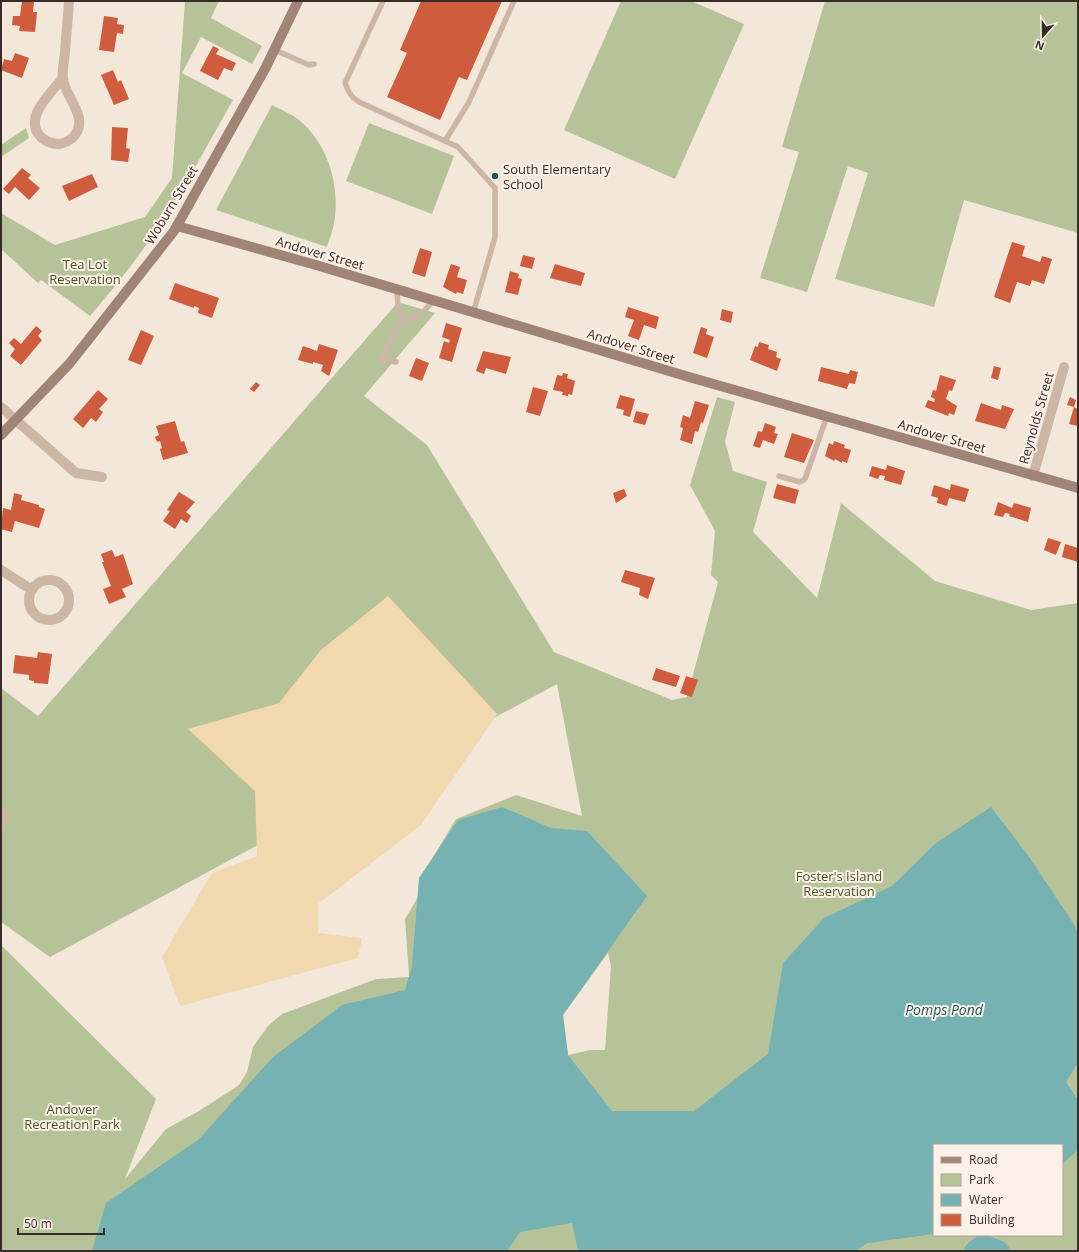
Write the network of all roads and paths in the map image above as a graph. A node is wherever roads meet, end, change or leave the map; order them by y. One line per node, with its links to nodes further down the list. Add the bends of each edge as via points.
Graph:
1 (69, 1): 7 (street)
2 (298, 1): 5 (street, Woburn Street)
3 (383, 1): 8 (lane, via 345,83 347,91 359,102)
4 (514, 1): 8 (lane, via 469,102)
5 (275, 50): 6 (lane, via 309,65); 9 (street, Woburn Street)
6 (314, 64)
7 (63, 78): 7 (street, via 38,110 35,119 40,136 47,142 56,144 72,138 79,123 78,114)
8 (445, 141): 12 (lane, via 458,147 495,188 495,237)
9 (177, 226): 10 (street, Andover Street); 18 (street, Woburn Street, via 70,363)
10 (397, 290): 11 (street, Andover Street); 13 (lane, via 398,309)
11 (433, 301): 12 (street, Andover Street); 13 (lane, via 415,319)
12 (473, 312): 17 (street, Andover Street)
13 (404, 320): 14 (lane, via 381,360)
14 (396, 362)
15 (1064, 367): 21 (street, Reynolds Street)
16 (1, 407): 18 (street)
17 (827, 416): 20 (lane, via 805,479 800,482); 21 (street, Andover Street)
18 (15, 420): 19 (street, Woburn Street); 22 (street, via 76,473)
19 (1, 435)
20 (779, 476)
21 (1033, 476): 23 (street, Andover Street)
22 (102, 477)
23 (1078, 488)
24 (1, 570): 25 (street)
25 (32, 590)
26 (1, 810): 27 (lane, via 7,815)
27 (1, 830)

